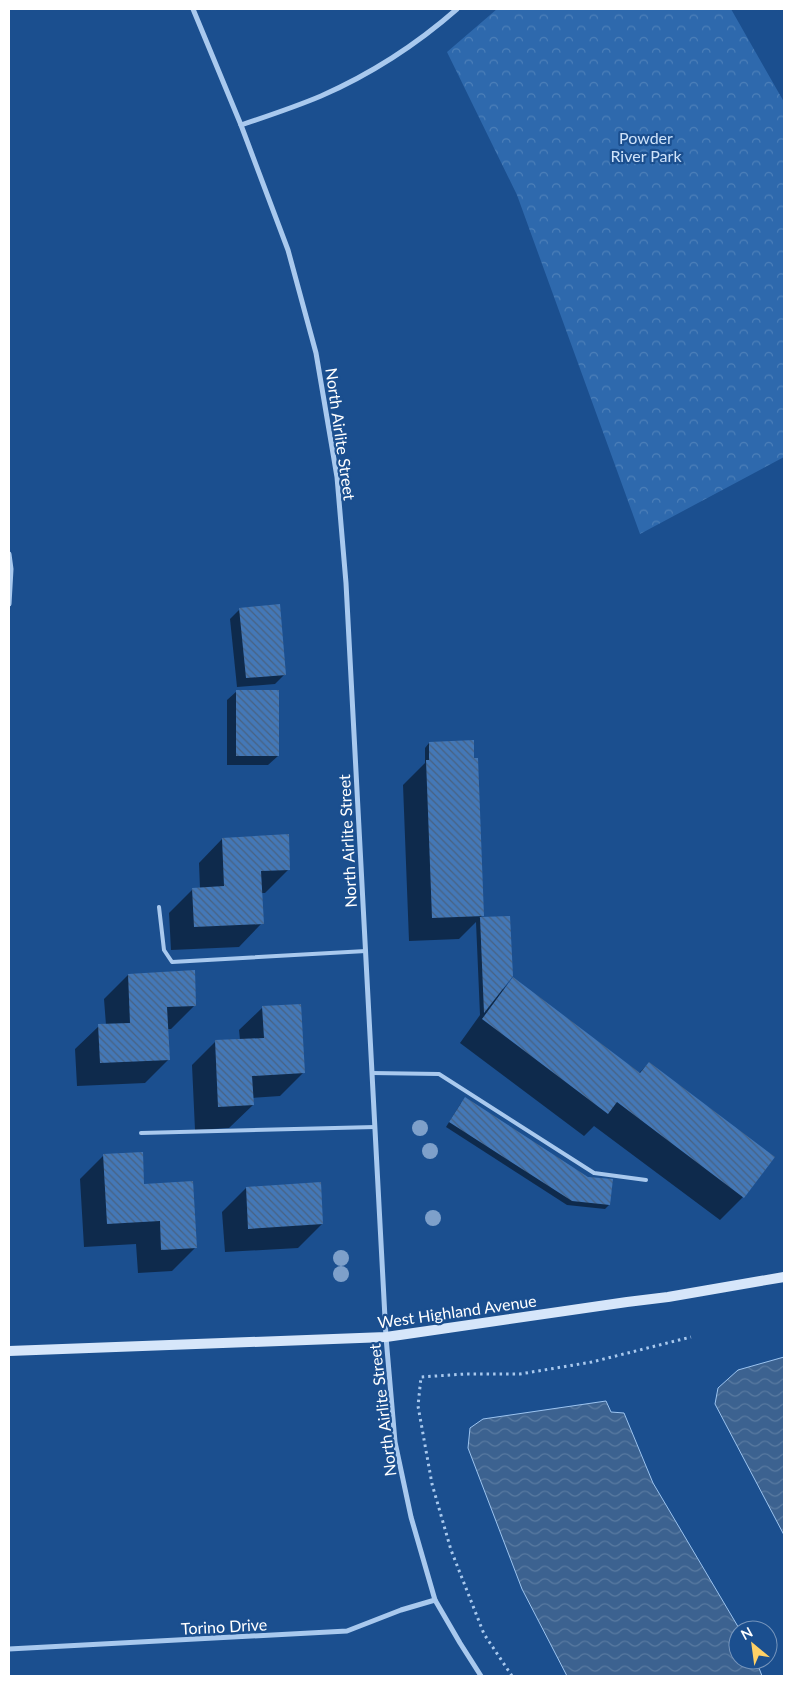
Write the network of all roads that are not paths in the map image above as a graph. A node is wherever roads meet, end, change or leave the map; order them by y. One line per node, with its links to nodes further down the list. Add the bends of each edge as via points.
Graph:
1 (193, 9): 3 (street, North Airlite Street)
2 (457, 9): 3 (street, via 418,42 354,80)
3 (241, 125): 7 (street, North Airlite Street, via 288,250 316,353 337,476)
4 (9, 554): 5 (street)
5 (9, 604)
6 (159, 907): 7 (lane, via 164,950 172,962)
7 (366, 951): 8 (street, North Airlite Street)
8 (372, 1073): 9 (street, North Airlite Street); 11 (lane, via 439,1074 594,1173)
9 (375, 1127): 10 (lane); 13 (street, North Airlite Street)
10 (141, 1134)
11 (646, 1180)
12 (784, 1277): 13 (main road, West Highland Avenue)
13 (386, 1337): 14 (main road, West Highland Avenue); 15 (street, North Airlite Street, via 395,1442 411,1517)
14 (9, 1351)
15 (436, 1600): 16 (street, Torino Drive, via 347,1631); 17 (street, North Airlite Street)
16 (9, 1649)
17 (482, 1676)

